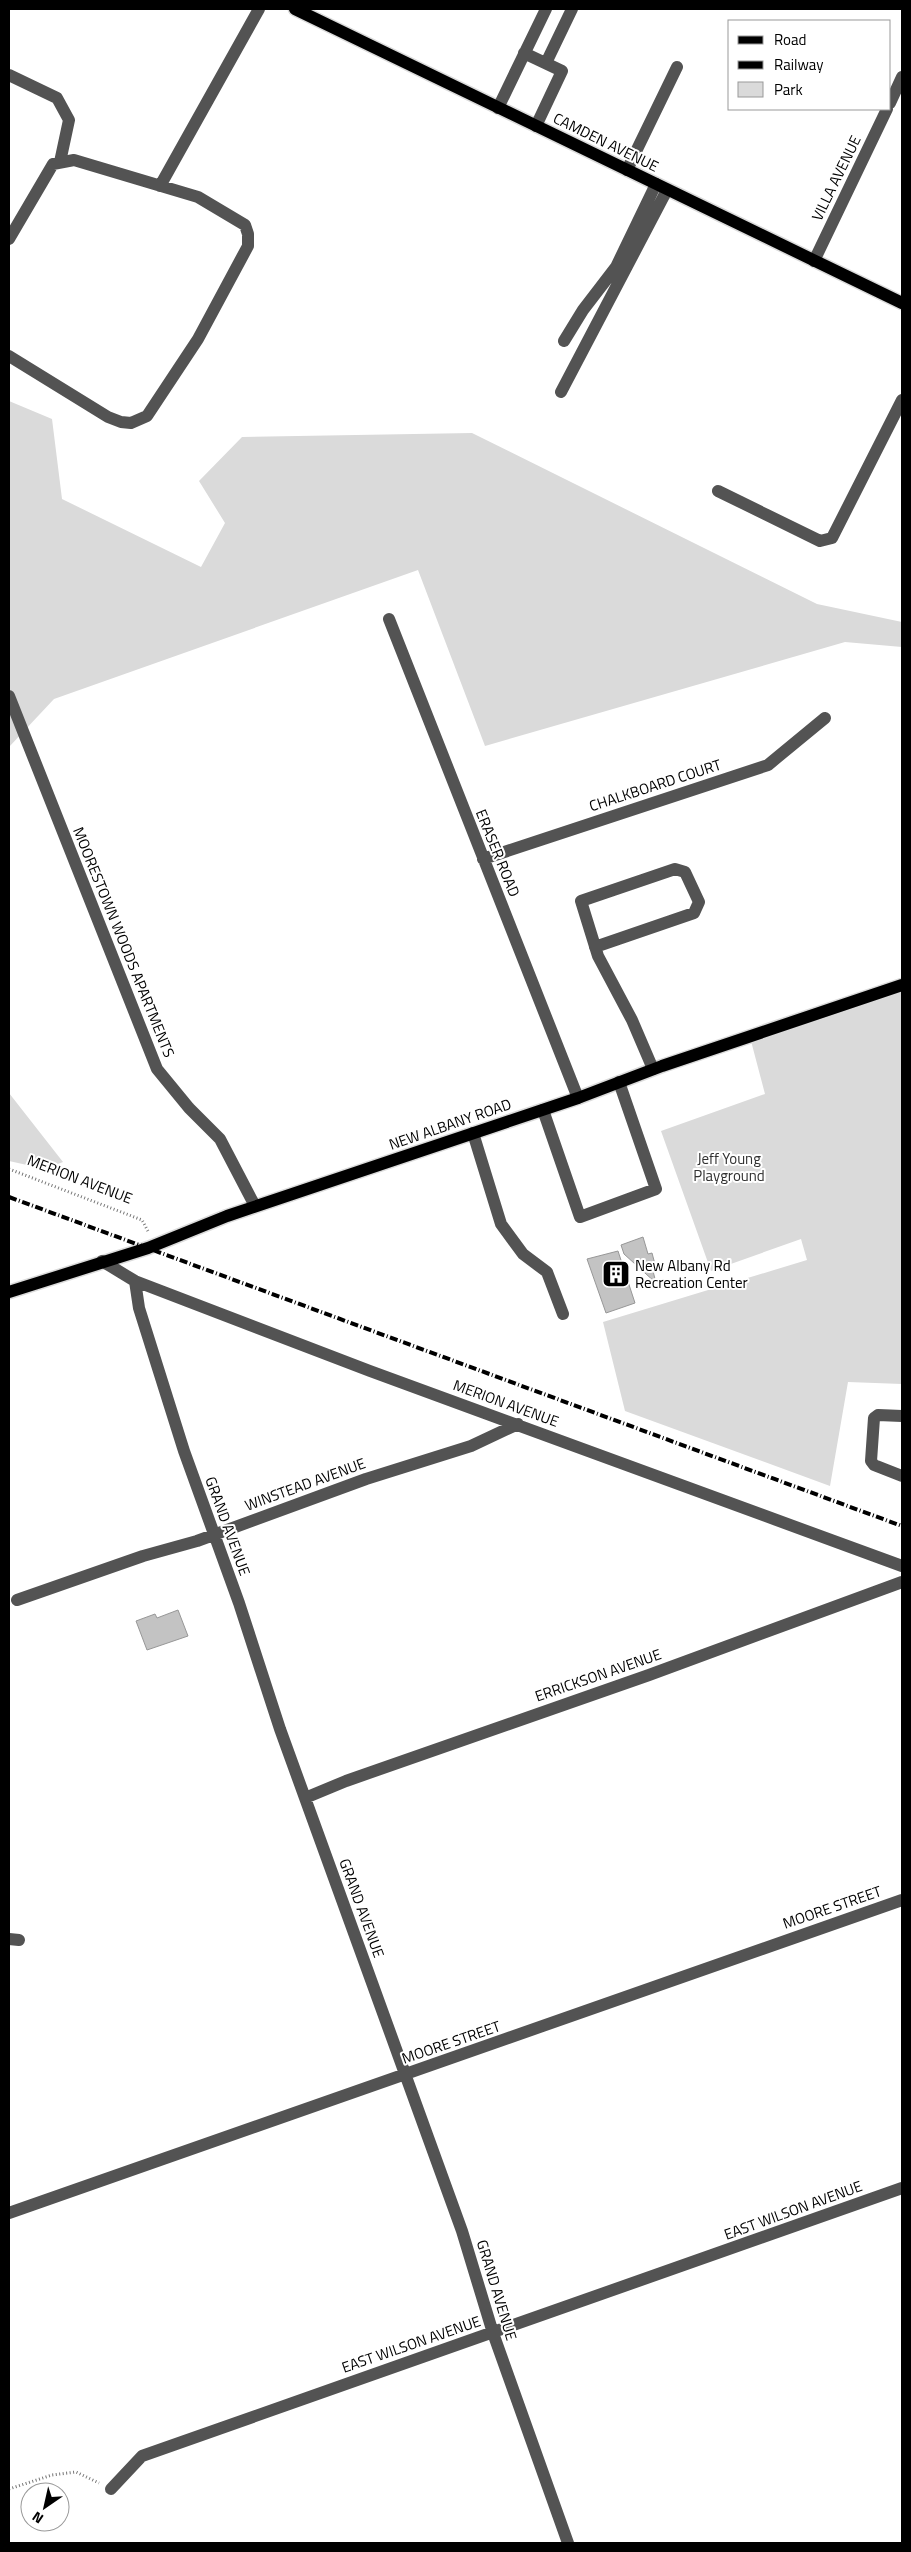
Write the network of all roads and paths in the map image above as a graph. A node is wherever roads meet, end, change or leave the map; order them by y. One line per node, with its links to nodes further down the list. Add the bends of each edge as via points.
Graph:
1 (259, 9): 16 (street)
2 (295, 9): 11 (main road, CAMDEN AVENUE)
3 (546, 9): 5 (street)
4 (572, 9): 6 (street)
5 (524, 53): 6 (street); 11 (street)
6 (546, 63): 13 (street, via 562,71)
7 (677, 67): 15 (street)
8 (9, 75): 14 (street, via 57,98 69,120)
9 (902, 77): 10 (street)
10 (891, 101)
11 (498, 108): 13 (main road, CAMDEN AVENUE)
12 (887, 110): 19 (street, VILLA AVENUE)
13 (536, 126): 15 (main road, CAMDEN AVENUE)
14 (60, 162): 16 (street, via 74,160); 18 (street, via 53,164)
15 (628, 170): 17 (main road, CAMDEN AVENUE)
16 (160, 186): 22 (street, via 198,197 245,225 248,246 198,339 147,416 131,423 121,422)
17 (662, 187): 19 (main road, CAMDEN AVENUE); 21 (street, via 616,267); 23 (street)
18 (9, 239)
19 (814, 261): 20 (main road, CAMDEN AVENUE)
20 (902, 303)
21 (564, 341)
22 (9, 356)
23 (561, 392)
24 (902, 400): 25 (street, via 832,538 826,541)
25 (718, 491)
26 (389, 619): 29 (street, ERASER ROAD)
27 (9, 696): 38 (street, MOORESTOWN WOODS APARTMENTS, via 157,1069 220,1139)
28 (825, 718): 29 (street, CHALKBOARD COURT, via 768,765)
29 (483, 859): 34 (street, ERASER ROAD)
30 (595, 947): 30 (street, via 581,901 675,869 685,872 699,902 694,913); 32 (street)
31 (902, 985): 32 (main road, NEW ALBANY ROAD)
32 (653, 1069): 33 (main road, NEW ALBANY ROAD)
33 (619, 1082): 34 (main road, NEW ALBANY ROAD); 35 (street, via 656,1189 580,1217)
34 (578, 1098): 35 (main road, NEW ALBANY ROAD)
35 (543, 1110): 36 (main road, NEW ALBANY ROAD)
36 (473, 1133): 38 (main road, NEW ALBANY ROAD); 43 (street, via 501,1224 523,1254 547,1272)
37 (9, 1169): 39 (path, MERION AVENUE, via 142,1220)
38 (255, 1206): 39 (main road, NEW ALBANY ROAD)
39 (155, 1245): 40 (main road, NEW ALBANY ROAD)
40 (102, 1261): 41 (street, MERION AVENUE); 42 (main road, NEW ALBANY ROAD)
41 (135, 1281): 45 (street, MERION AVENUE); 47 (street, GRAND AVENUE, via 144,1327)
42 (9, 1292)
43 (563, 1314)
44 (902, 1416): 46 (street, via 878,1415 874,1418 871,1461 874,1466)
45 (518, 1424): 47 (street, WINSTEAD AVENUE, via 471,1446 366,1479); 48 (street, MERION AVENUE)
46 (902, 1476)
47 (214, 1534): 50 (street, WINSTEAD AVENUE); 51 (street, GRAND AVENUE)
48 (902, 1566)
49 (902, 1582): 51 (street, ERRICKSON AVENUE)
50 (17, 1600)
51 (305, 1798): 53 (street, GRAND AVENUE)
52 (902, 1900): 53 (street, MOORE STREET)
53 (405, 2075): 55 (street, MOORE STREET); 56 (street, GRAND AVENUE, via 462,2231)
54 (902, 2188): 56 (street, EAST WILSON AVENUE)
55 (9, 2213)
56 (493, 2333): 57 (street, EAST WILSON AVENUE, via 142,2456); 59 (street, GRAND AVENUE)
57 (111, 2488): 58 (path, via 76,2472 52,2475)
58 (9, 2489)
59 (568, 2543)

